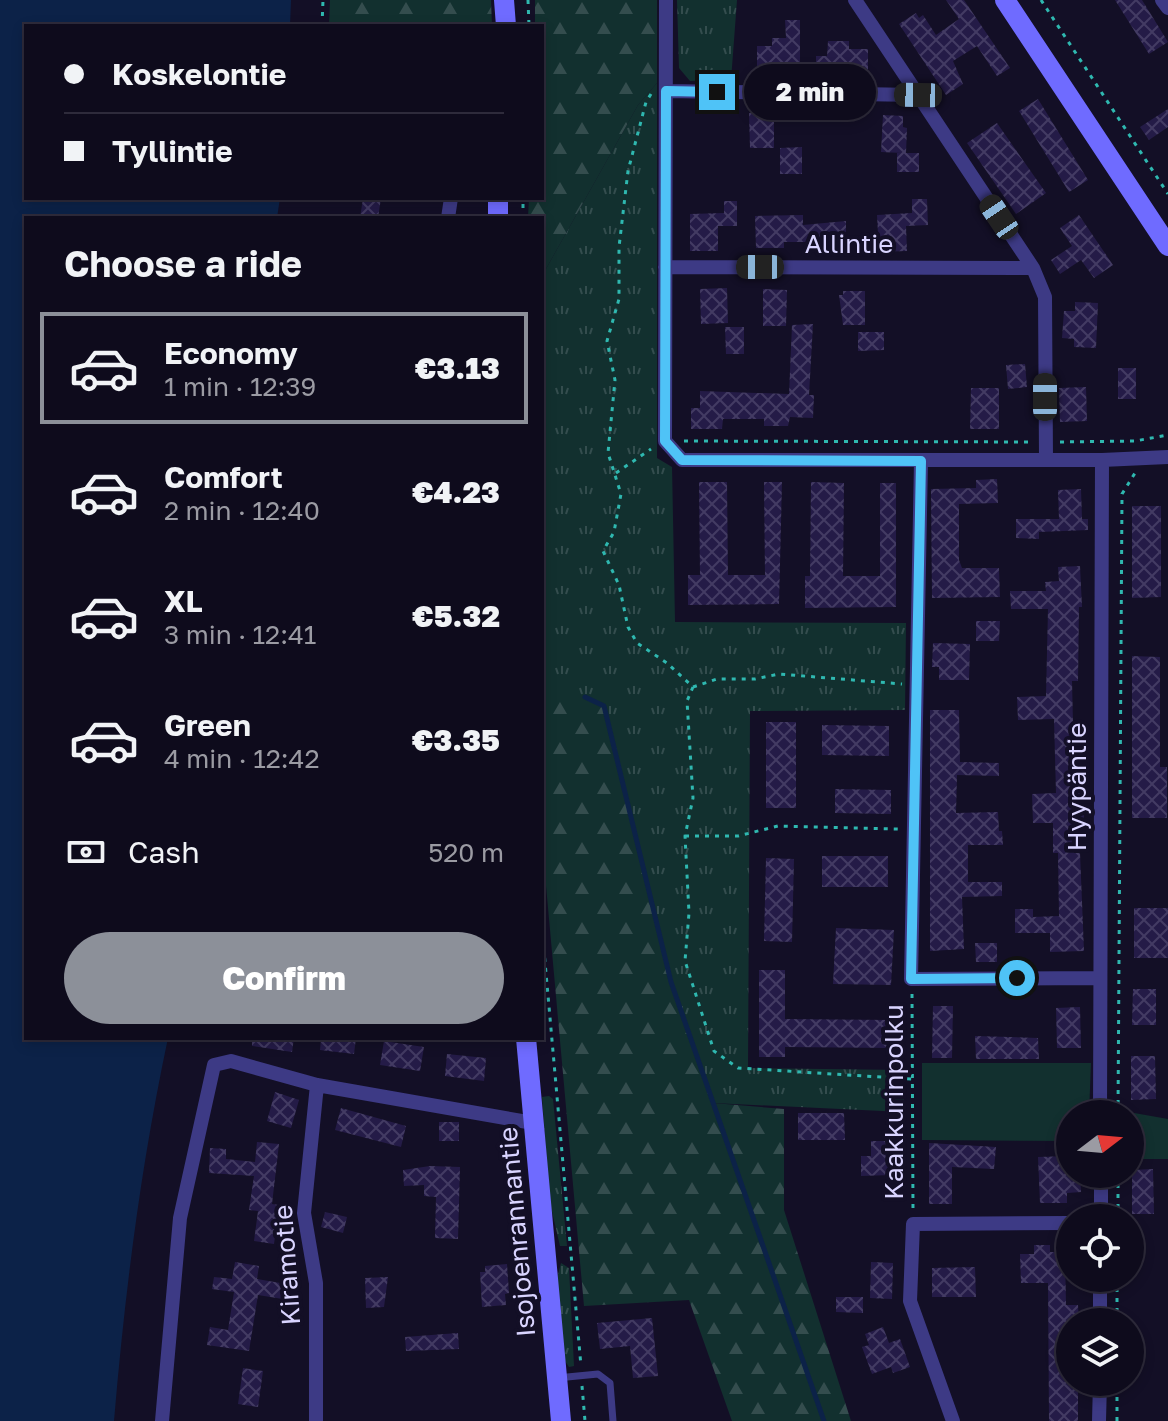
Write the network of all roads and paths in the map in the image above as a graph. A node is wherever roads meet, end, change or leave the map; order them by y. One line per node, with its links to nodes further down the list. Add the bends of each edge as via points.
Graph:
1 (323, 0): 10 (path)
2 (504, 0): 11 (street)
3 (528, 0): 12 (path)
4 (666, 0): 13 (street)
5 (855, 0): 14 (street)
6 (1005, 0): 16 (street)
7 (1041, 0): 15 (path)
8 (1162, 0): 9 (street)
9 (1168, 8)
10 (322, 24)
11 (506, 24)
12 (529, 24)
13 (666, 91): 14 (street); 17 (street); 28 (path, via 653,93 646,102 628,171 619,299 607,341 615,380 608,453)
14 (918, 95): 18 (street)
15 (1168, 194)
16 (1168, 246)
17 (665, 267): 18 (street, Allintie); 20 (street)
18 (1033, 268): 22 (street, via 1045,297)
19 (1168, 435): 21 (path)
20 (665, 441): 22 (path); 27 (street, via 682,460); 28 (path)
21 (1135, 441): 22 (path); 24 (path)
22 (1046, 442): 25 (street)
23 (1168, 457): 24 (street)
24 (1136, 458): 26 (street); 40 (path, via 1136,472 1122,494)
25 (1046, 459): 26 (street); 27 (street)
26 (1102, 460): 34 (street, Hyypäntie)
27 (921, 461): 30 (street)
28 (616, 473): 29 (path, via 621,494 614,532 603,551 619,585 628,627 637,643)
29 (693, 687): 30 (path, via 717,679 779,674); 32 (path, via 687,701 693,798)
30 (917, 687): 31 (street)
31 (914, 829): 32 (path, via 778,826 738,836); 35 (street)
32 (685, 836): 37 (path, via 685,961 714,1051 738,1068)
33 (544, 950): 44 (path)
34 (1100, 978): 35 (street); 39 (street, Hyypäntie)
35 (911, 979): 37 (path, Kaakkurinpolku)
36 (526, 1040): 41 (street, Isojoenrannantie)
37 (912, 1079): 43 (path, Kaakkurinpolku)
38 (317, 1085): 41 (street); 48 (street, via 231,1061 214,1065 180,1218); 49 (street, Kiramotie, via 304,1213 316,1283)
39 (1100, 1100)
40 (1118, 1100)
41 (533, 1123): 45 (street, Isojoenrannantie)
42 (1056, 1223): 43 (street)
43 (913, 1224): 53 (street, via 910,1301)
44 (582, 1376): 45 (lane); 51 (path); 52 (lane, via 598,1374 610,1383)
45 (557, 1378): 50 (street, Isojoenrannantie)
46 (1100, 1396): 54 (street)
47 (1117, 1396): 55 (path)
48 (162, 1421)
49 (316, 1421)
50 (561, 1421)
51 (585, 1421)
52 (613, 1421)
53 (953, 1421)
54 (1099, 1421)
55 (1117, 1421)

